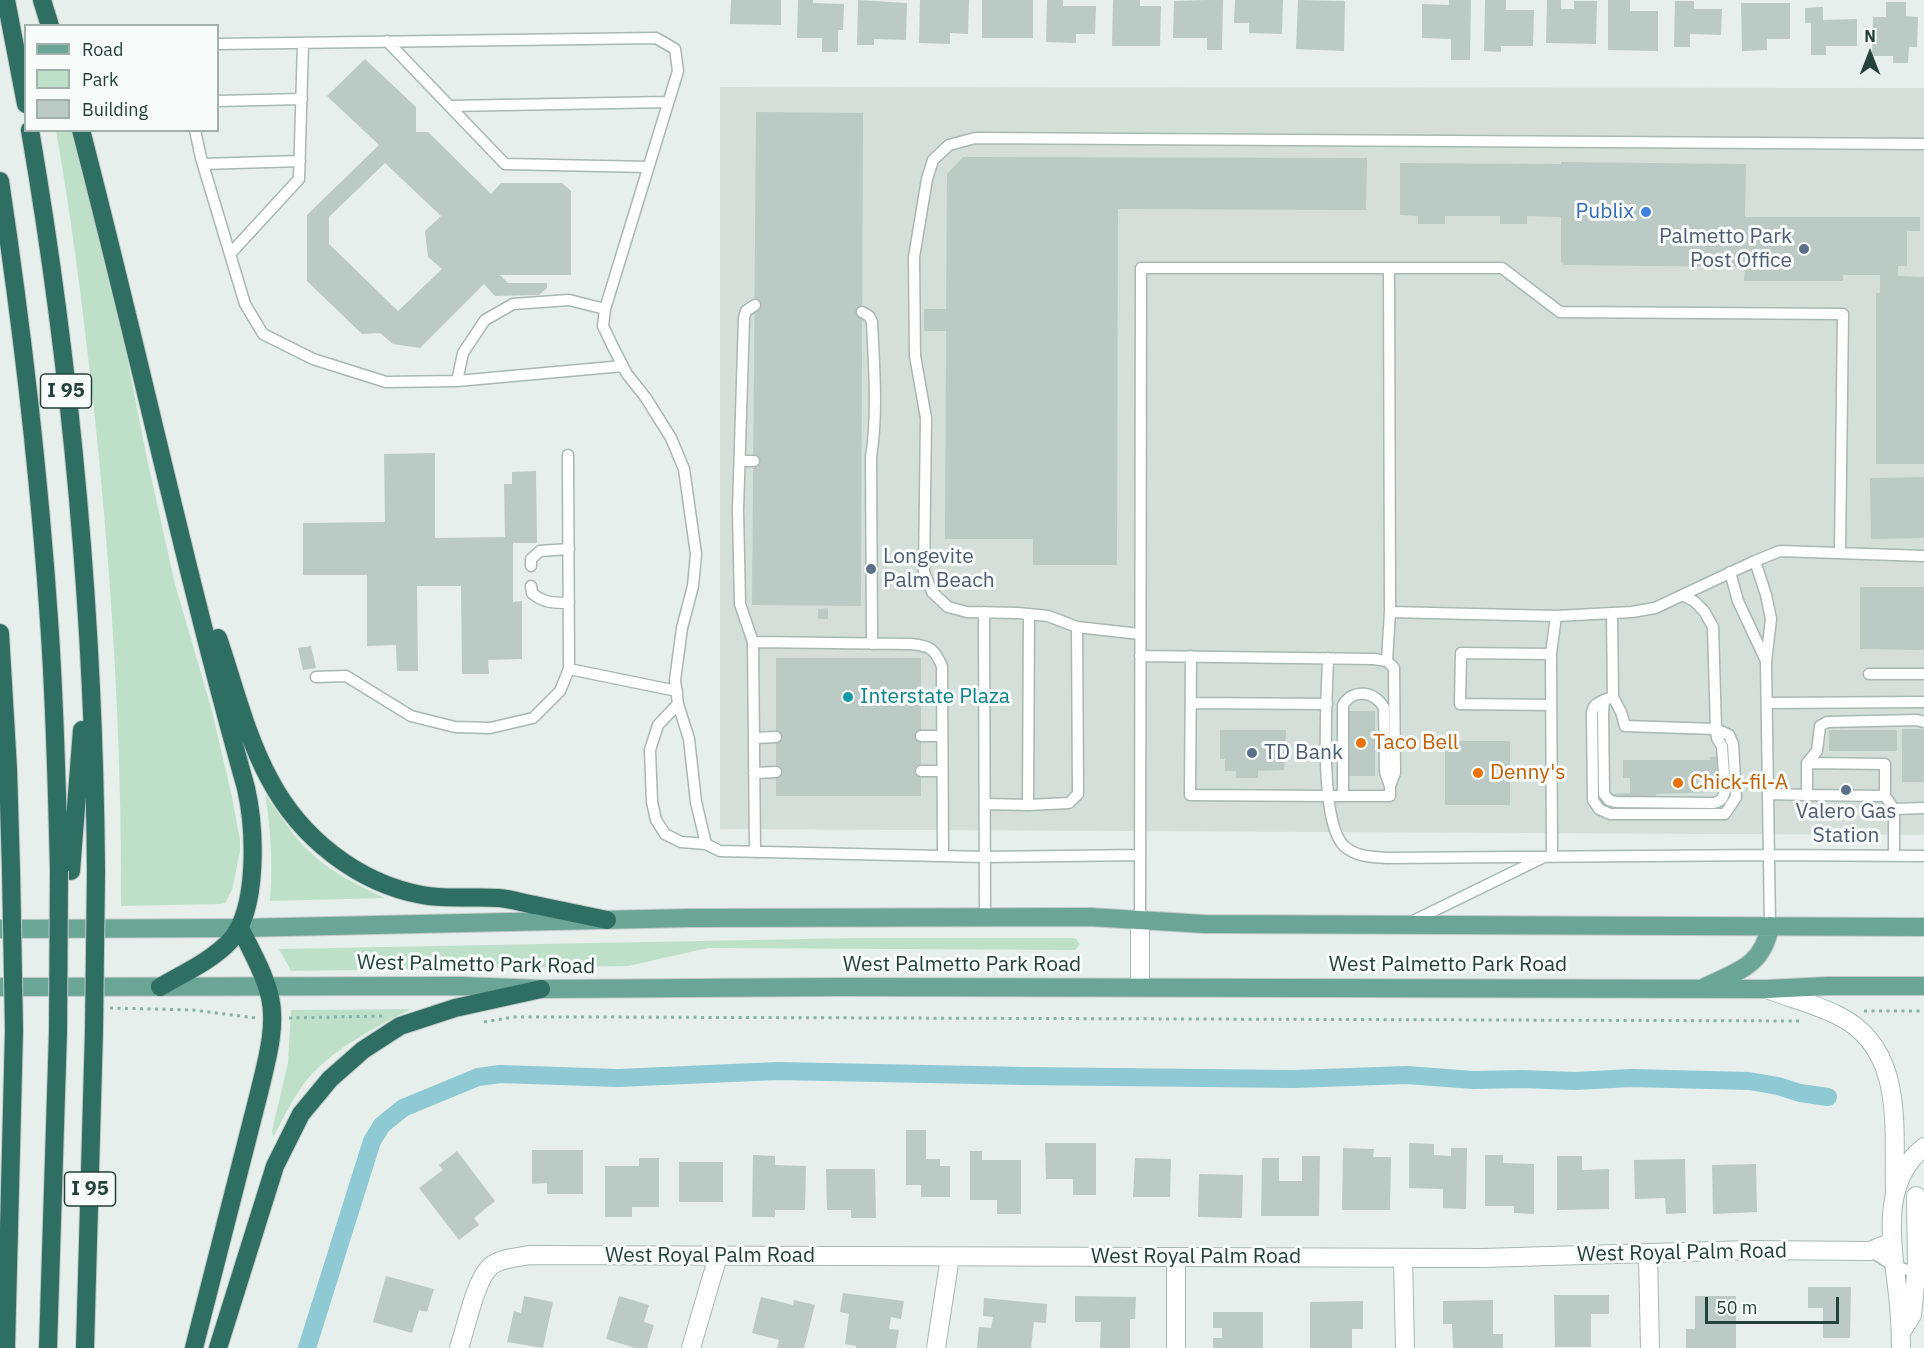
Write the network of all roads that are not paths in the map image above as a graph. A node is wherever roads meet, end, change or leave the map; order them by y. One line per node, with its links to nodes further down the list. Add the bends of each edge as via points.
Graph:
1 (6, 0): 7 (highway)
2 (42, 0): 3 (highway)
3 (49, 24)
4 (387, 41): 5 (lane); 10 (lane, via 656,38 675,49 678,71); 11 (lane)
5 (303, 43): 6 (lane); 8 (lane)
6 (219, 44)
7 (24, 94)
8 (302, 99): 9 (lane); 16 (lane)
9 (219, 101)
10 (668, 102): 11 (lane); 18 (lane)
11 (449, 106): 18 (lane, via 505,164)
12 (30, 132): 50 (highway, I 95, via 68,403)
13 (82, 132): 30 (highway)
14 (195, 132): 17 (lane)
15 (1924, 144): 40 (lane, via 975,138 949,146 933,160 914,256 915,356 926,418 924,572 932,592 948,607)
16 (300, 161): 17 (lane); 20 (lane, via 299,179)
17 (203, 164): 20 (lane)
18 (648, 167): 23 (lane)
19 (0, 182): 101 (highway, via 24,355 44,554)
20 (230, 254): 26 (lane, via 245,304 263,334 312,359 386,382)
21 (1389, 268): 32 (lane, via 1502,268 1560,312 1843,314); 41 (lane); 47 (lane, via 1141,268)
22 (755, 305): 28 (lane, via 744,318)
23 (605, 309): 25 (lane, via 603,327); 26 (lane, via 569,300 513,304 485,320 463,352)
24 (862, 312): 49 (lane, via 872,322 874,433 866,461)
25 (623, 366): 26 (lane); 61 (lane, via 671,438 684,469 696,554 678,651)
26 (457, 381)
27 (568, 455): 31 (lane)
28 (740, 461): 29 (lane); 48 (lane, via 740,604)
29 (754, 461)
30 (171, 499): 103 (highway, via 256,749 270,780 300,824 356,870 420,895 500,898); 108 (highway, via 250,809 252,869)
31 (568, 549): 35 (lane, via 540,550 531,559); 39 (lane)
32 (1840, 552): 33 (lane); 34 (lane, via 1780,551)
33 (1924, 556)
34 (1755, 561): 36 (lane); 56 (lane, via 1771,619)
35 (531, 566)
36 (1730, 572): 38 (lane); 56 (lane, via 1738,601)
37 (531, 586): 39 (lane, via 539,600)
38 (1683, 595): 42 (lane, via 1655,608); 70 (lane, via 1704,611 1713,627)
39 (569, 603): 57 (lane)
40 (984, 612): 43 (lane); 87 (lane)
41 (1390, 612): 44 (lane); 55 (lane)
42 (1612, 613): 44 (lane); 62 (lane)
43 (1029, 614): 45 (lane, via 1048,616); 88 (lane)
44 (1556, 616): 51 (lane)
45 (1077, 627): 47 (lane); 88 (lane, via 1078,794 1069,803)
46 (0, 633): 91 (highway)
47 (1140, 634): 52 (lane)
48 (753, 642): 49 (lane); 74 (lane)
49 (872, 644): 72 (lane, via 927,646 937,654 942,666)
50 (88, 653): 101 (highway); 133 (highway, I 95, bridge, via 96,871)
51 (1551, 654): 68 (lane); 68 (lane, via 1461,653 1460,704)
52 (1140, 656): 53 (lane); 94 (lane)
53 (1191, 656): 54 (lane); 64 (lane)
54 (1328, 658): 55 (lane); 67 (lane)
55 (1387, 661): 81 (lane, via 1394,668 1395,773)
56 (1766, 662): 65 (lane)
57 (569, 669): 60 (lane, via 560,691 532,718 490,728 454,728 411,716 346,676); 61 (lane)
58 (1869, 674): 59 (lane)
59 (1924, 674)
60 (316, 677)
61 (677, 691): 66 (lane)
62 (1608, 699): 70 (lane, via 1621,712 1625,726); 70 (lane, via 1603,712 1604,794 1615,802 1720,801 1725,789 1722,746)
63 (1924, 702): 65 (lane)
64 (1191, 703): 67 (lane); 84 (lane, via 1190,795)
65 (1767, 703): 82 (lane)
66 (678, 704): 92 (lane, via 689,739 696,802); 92 (lane, via 658,725 650,750 652,802 656,820 665,834 681,842)
67 (1327, 704): 84 (lane)
68 (1551, 705): 100 (lane)
69 (1924, 722): 75 (lane, via 1827,722 1820,726 1817,751)
70 (1716, 729)
71 (921, 736): 72 (lane)
72 (942, 736): 77 (lane)
73 (776, 737): 74 (lane)
74 (754, 738): 80 (lane)
75 (1807, 763): 83 (lane); 86 (lane, via 1832,767 1885,764)
76 (921, 771): 77 (lane)
77 (942, 771): 96 (lane)
78 (0, 772): 91 (highway)
79 (776, 772): 80 (lane)
80 (754, 773): 93 (lane)
81 (1390, 791): 85 (lane); 85 (lane, via 1385,772 1384,708 1375,697 1355,694 1343,705)
82 (1769, 794): 83 (lane); 95 (lane)
83 (1807, 795): 86 (lane, via 1832,792)
84 (1326, 796): 85 (lane); 100 (lane, via 1337,837 1355,853 1369,857)
85 (1343, 796)
86 (1885, 796): 90 (lane)
87 (985, 804): 88 (lane); 99 (lane)
88 (1028, 805)
89 (1924, 808): 90 (lane)
90 (1894, 809): 97 (lane)
91 (10, 825): 131 (highway, bridge, via 14,1030)
92 (706, 844): 93 (lane, via 720,851)
93 (755, 852): 96 (lane)
94 (1140, 855): 99 (lane); 104 (lane)
95 (1770, 855): 97 (lane, West Palmetto Park Road); 100 (lane, West Palmetto Park Road); 106 (lane)
96 (943, 856): 99 (lane)
97 (1894, 856): 98 (lane, West Palmetto Park Road)
98 (1924, 856)
99 (985, 857): 102 (lane)
100 (1548, 857): 105 (lane, West Palmetto Park Road)
101 (65, 871): 132 (highway, bridge)
102 (985, 918): 103 (main road, West Palmetto Park Road); 104 (main road, West Palmetto Park Road)
103 (607, 920): 108 (main road, West Palmetto Park Road)
104 (1140, 920): 105 (main road, West Palmetto Park Road); 114 (street)
105 (1407, 925): 106 (main road, West Palmetto Park Road)
106 (1770, 926): 107 (main road, West Palmetto Park Road); 116 (main road, via 1758,957)
107 (1924, 927)
108 (240, 928): 109 (main road, West Palmetto Park Road); 110 (highway); 113 (highway, via 213,956)
109 (0, 929)
110 (267, 986): 113 (main road, West Palmetto Park Road); 115 (main road, West Palmetto Park Road); 134 (highway, via 272,1018 265,1068)
111 (1924, 986): 117 (main road, West Palmetto Park Road)
112 (0, 987): 113 (main road, West Palmetto Park Road)
113 (160, 987)
114 (1140, 987): 115 (main road, West Palmetto Park Road); 116 (main road, West Palmetto Park Road)
115 (541, 989): 135 (highway, via 455,1008 400,1026 363,1050 330,1079 301,1114 275,1166)
116 (1700, 989): 117 (main road, West Palmetto Park Road)
117 (1767, 989): 120 (street, via 1848,1022 1866,1035 1882,1057 1891,1086)
118 (1924, 1147): 120 (street, via 1904,1171)
119 (1920, 1191): 121 (street); 128 (street)
120 (1895, 1192): 121 (street)
121 (1892, 1242): 122 (street, West Royal Palm Road); 129 (street)
122 (1870, 1251): 123 (street, West Royal Palm Road); 129 (lane)
123 (1648, 1253): 127 (street, West Royal Palm Road); 141 (street)
124 (717, 1256): 125 (street, West Royal Palm Road); 136 (street, West Royal Palm Road, via 529,1255 498,1262 479,1284); 137 (street)
125 (950, 1257): 126 (street, West Royal Palm Road); 138 (street)
126 (1176, 1257): 127 (street, West Royal Palm Road); 139 (street)
127 (1403, 1258): 140 (street)
128 (1920, 1265): 129 (lane, via 1908,1270); 130 (street, via 1912,1315)
129 (1894, 1266): 130 (street)
130 (1901, 1340)
131 (6, 1348)
132 (48, 1348)
133 (85, 1348)
134 (194, 1348)
135 (218, 1348)
136 (459, 1348)
137 (691, 1348)
138 (936, 1348)
139 (1176, 1348)
140 (1405, 1348)
141 (1650, 1348)

